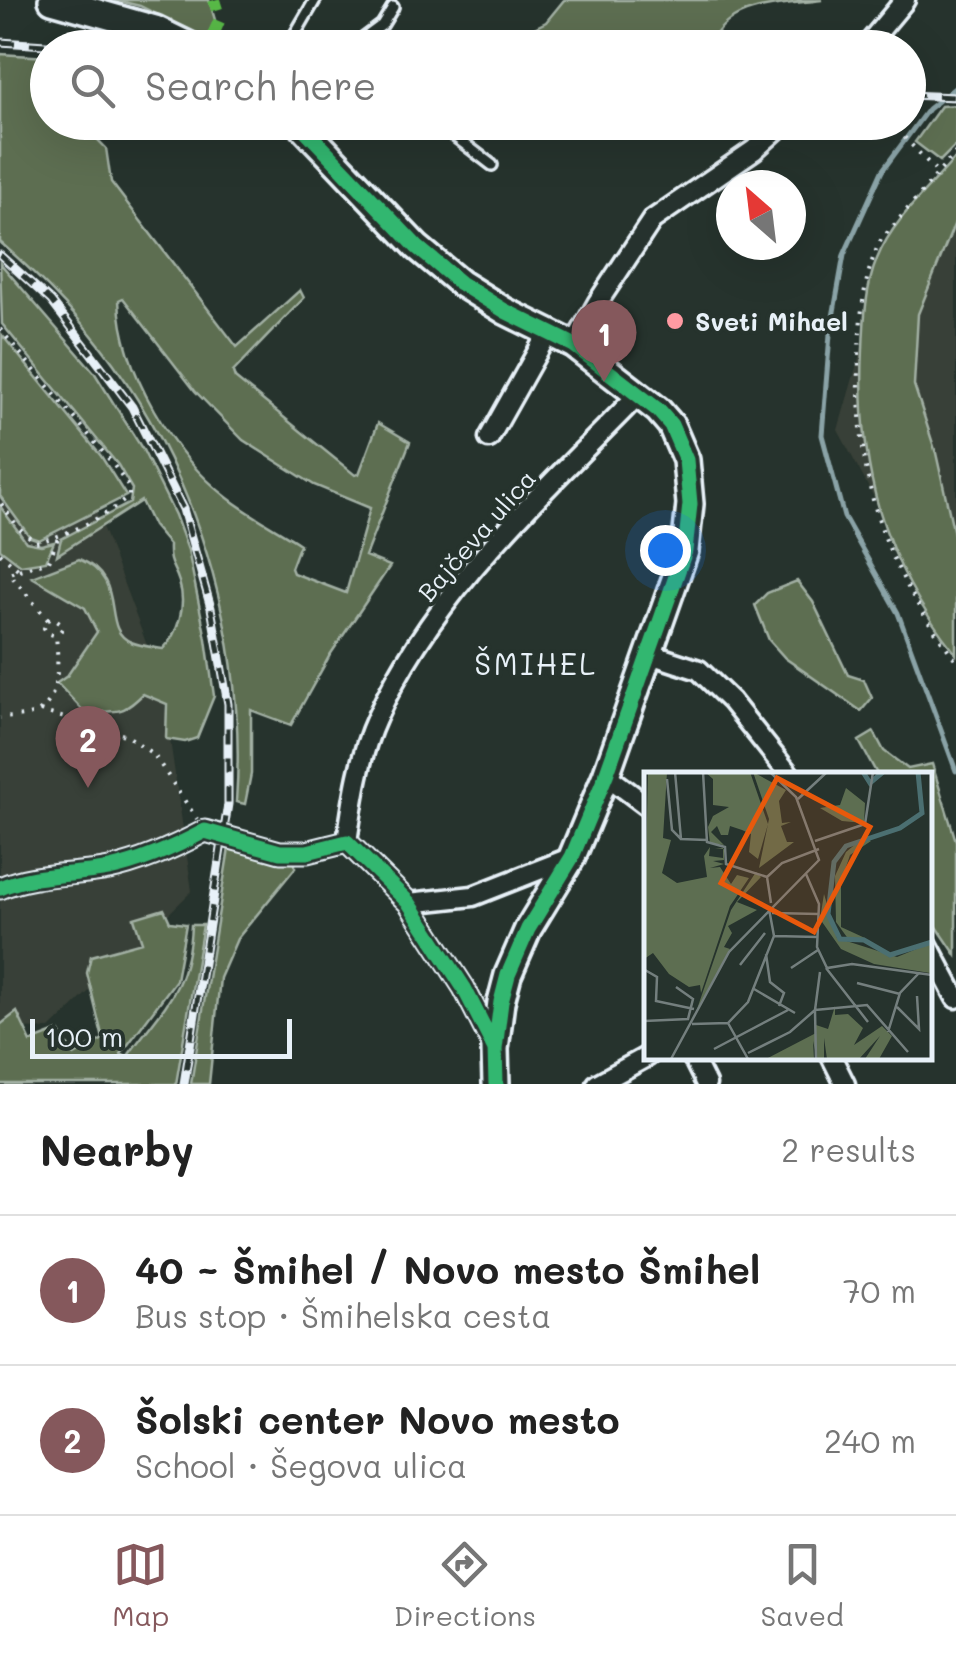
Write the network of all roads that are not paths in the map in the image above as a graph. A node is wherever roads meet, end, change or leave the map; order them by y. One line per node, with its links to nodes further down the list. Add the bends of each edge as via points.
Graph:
1 (52, 0): 5 (street)
2 (315, 0): 6 (lane)
3 (905, 0): 8 (street)
4 (392, 7): 7 (lane)
5 (157, 30)
6 (298, 30)
7 (374, 30)
8 (879, 30)
9 (315, 140): 13 (street, via 460,284)
10 (459, 140): 12 (lane)
11 (765, 140): 14 (street, via 652,220)
12 (492, 165)
13 (548, 333): 14 (street); 16 (street)
14 (574, 344): 15 (street)
15 (639, 394): 17 (street, via 679,442 690,504 685,551); 21 (street, Bajčeva ulica, via 453,592 376,718)
16 (489, 438)
17 (647, 652): 18 (street, via 699,670); 19 (street)
18 (786, 772)
19 (606, 775): 20 (street); 22 (street)
20 (644, 804)
21 (340, 843): 23 (street, via 280,852 205,831 144,860); 24 (street)
22 (572, 857): 24 (street, via 472,896); 27 (street, via 508,975)
23 (0, 888)
24 (409, 902): 27 (street)
25 (931, 951): 26 (street)
26 (956, 998)
27 (495, 1049): 31 (street)
28 (644, 1058): 32 (street)
29 (694, 1059): 33 (street)
30 (832, 1059): 34 (street)
31 (496, 1084)
32 (597, 1084)
33 (706, 1084)
34 (845, 1084)

